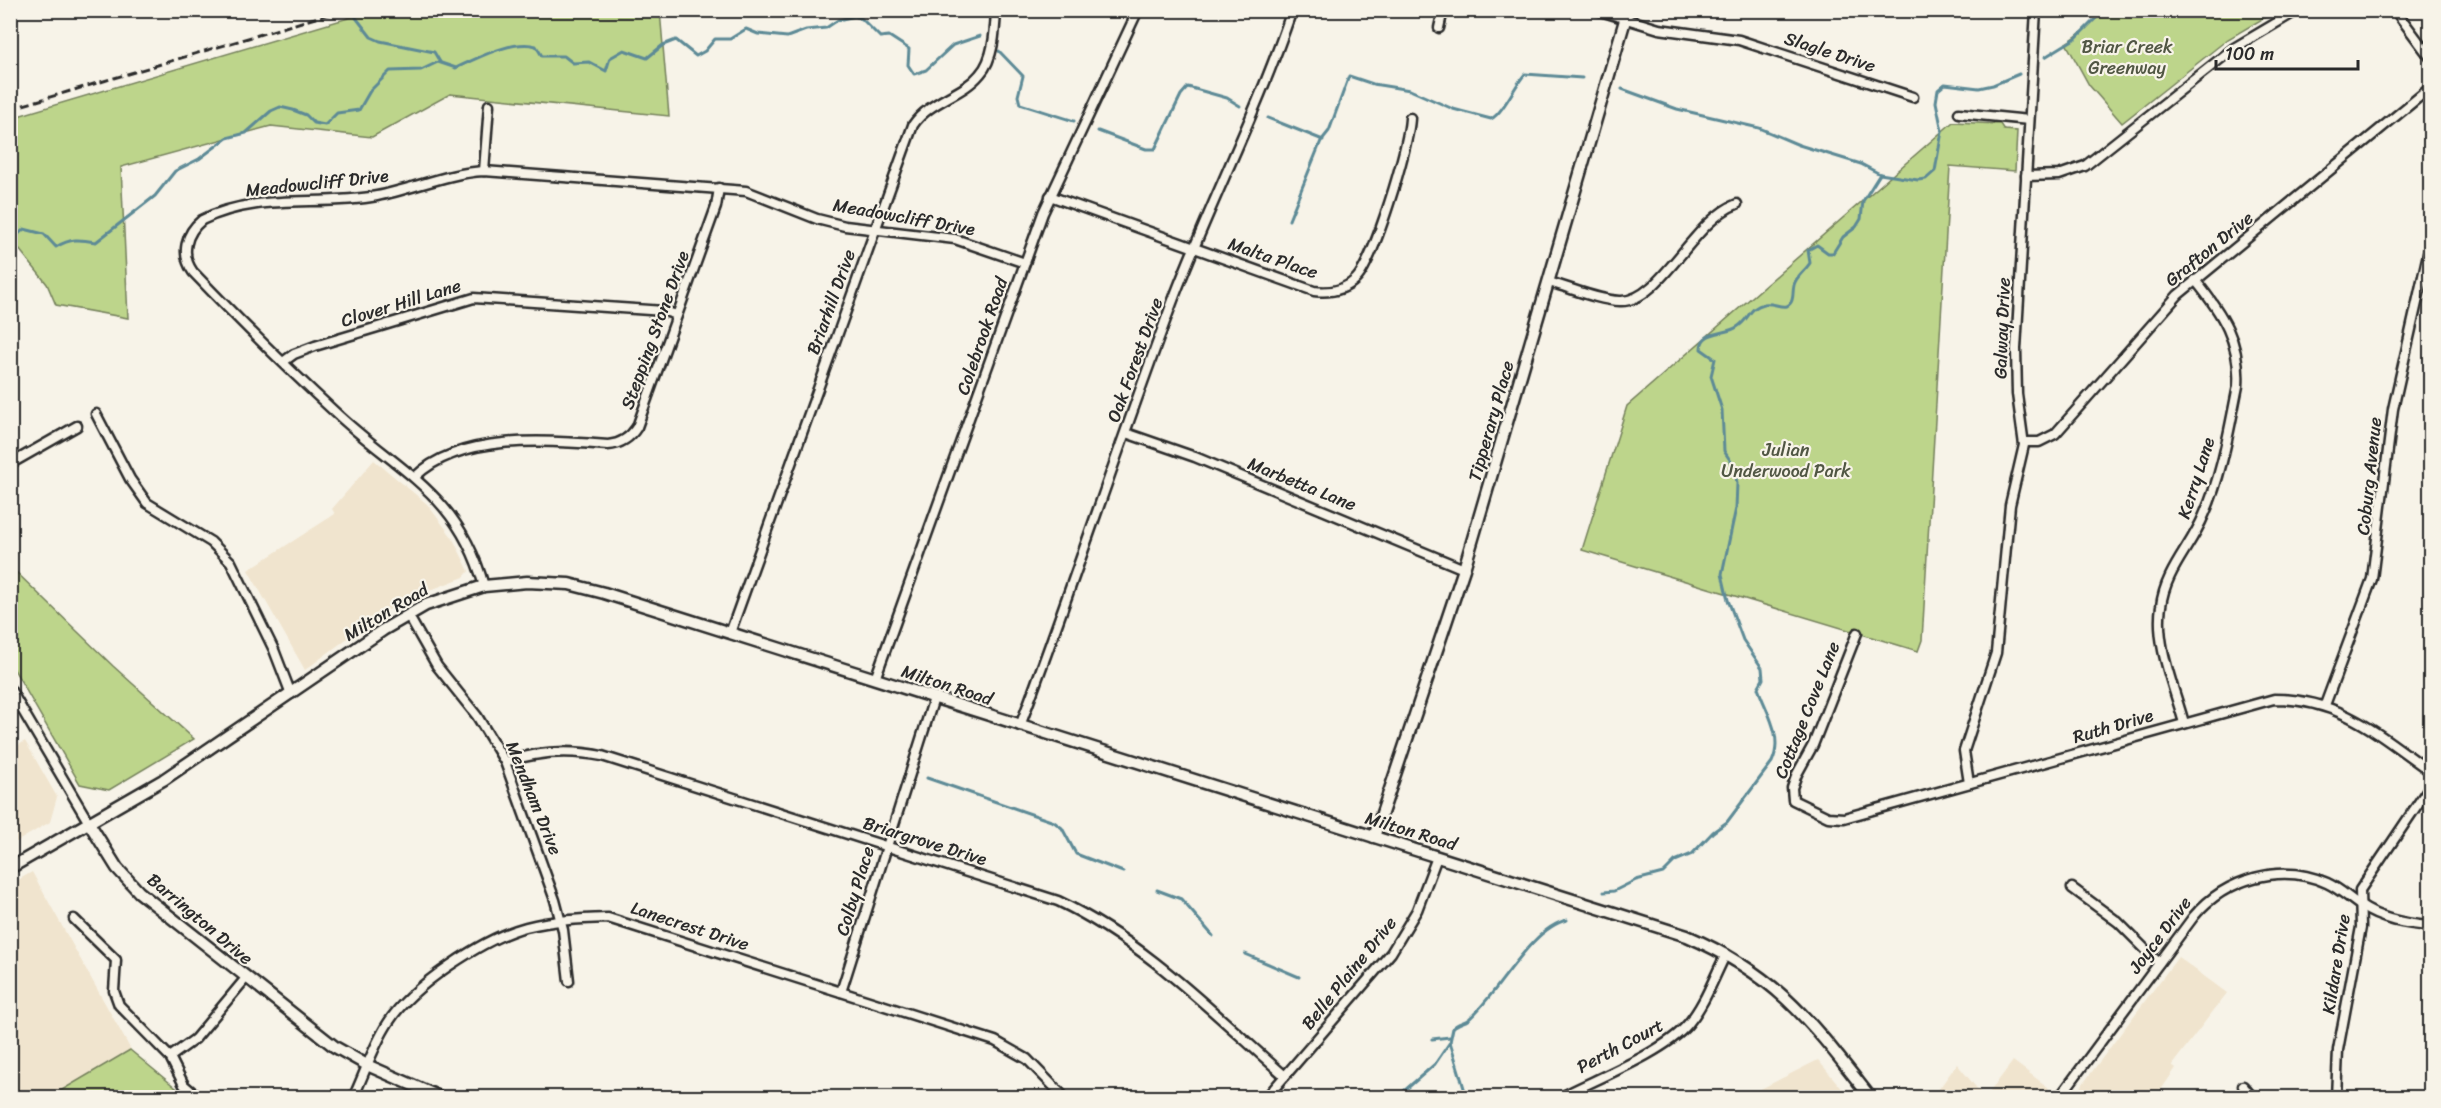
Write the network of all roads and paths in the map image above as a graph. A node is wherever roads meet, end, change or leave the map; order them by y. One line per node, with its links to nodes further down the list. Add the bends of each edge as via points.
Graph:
1 (996, 10): 23 (street, Briarhill Drive, via 984,69 927,110 913,125)
2 (1138, 10): 21 (street, Colebrook Road)
3 (1292, 10): 25 (street, Oak Forest Drive, via 1267,83)
4 (1443, 10): 10 (street)
5 (1597, 10): 9 (street, Slagle Drive)
6 (2036, 10): 17 (street, Galway Drive)
7 (2298, 10): 19 (street, via 2234,48 2085,166 2059,175)
8 (2395, 10): 11 (street)
9 (1627, 15): 13 (street, Slagle Drive, via 1668,31 1739,40); 28 (street, Tipperary Place)
10 (1439, 28)
11 (2430, 57)
12 (2430, 88): 27 (street, Grafton Drive)
13 (1912, 97)
14 (489, 105): 18 (street)
15 (1959, 113): 17 (street)
16 (1410, 118): 25 (street, Malta Place, via 1402,161 1372,246 1358,277 1346,286 1333,292 1314,291)
17 (2029, 120): 19 (street, Galway Drive)
18 (484, 171): 20 (street, Meadowcliff Drive); 30 (street, Meadowcliff Drive, via 461,173 365,198 271,201 209,216 194,226 186,243 189,268)
19 (2026, 176): 34 (street, Galway Drive, via 2016,357)
20 (719, 188): 23 (street, Meadowcliff Drive, via 755,194 817,219); 29 (street, Stepping Stone Drive, via 716,207)
21 (1050, 196): 25 (street, Malta Place); 26 (street, Colebrook Road)
22 (1737, 204): 28 (street, via 1710,220 1651,288 1633,299 1613,301)
23 (875, 230): 26 (street, Meadowcliff Drive, via 955,239); 40 (street, Briarhill Drive)
24 (2430, 245): 46 (street, Coburg Avenue, via 2393,409 2372,579)
25 (1194, 247): 33 (street, Oak Forest Drive)
26 (1025, 263): 42 (street, Colebrook Road)
27 (2195, 280): 34 (street, Grafton Drive, via 2168,304 2055,434 2046,440); 47 (street, Kerry Lane, via 2228,326 2239,372 2215,485 2204,516 2169,576 2161,606 2161,638)
28 (1549, 282): 37 (street, Tipperary Place)
29 (677, 315): 30 (street, Clover Hill Lane, via 474,298 315,346); 36 (street, Stepping Stone Drive, via 637,428 624,441 608,445 539,441 485,447 432,462)
30 (283, 362): 36 (street, Meadowcliff Drive, via 362,436)
31 (96, 414): 44 (street, via 130,480 147,503 211,542 231,562)
32 (77, 426): 35 (street)
33 (1126, 433): 37 (street, Marbetta Lane, via 1195,457); 48 (street, Oak Forest Drive)
34 (2024, 442): 51 (street, Galway Drive, via 2010,505 1997,645 1964,751)
35 (10, 464)
36 (415, 477): 38 (street, Meadowcliff Drive, via 453,517 468,542)
37 (1464, 569): 55 (street, Tipperary Place)
38 (484, 586): 39 (street, Milton Road, via 448,596); 40 (street, Milton Road, via 569,584)
39 (408, 615): 44 (street, Milton Road); 49 (street, Mendham Drive, via 437,666 477,716)
40 (730, 633): 42 (street, Milton Road)
41 (1857, 633): 53 (street, Cottage Cove Lane, via 1813,745 1797,774)
42 (875, 679): 45 (street, Milton Road)
43 (10, 689): 54 (street, Barrington Drive)
44 (291, 694): 54 (street, Milton Road, via 163,780)
45 (933, 698): 48 (street, Milton Road); 56 (street, Colby Place)
46 (2325, 705): 47 (street, Ruth Drive, via 2274,699); 50 (street, Ruth Drive, via 2361,723)
47 (2184, 723): 51 (street, Ruth Drive)
48 (1020, 726): 55 (street, Milton Road)
49 (505, 762): 56 (street, Briargrove Drive, via 547,752 603,756); 62 (street, Mendham Drive)
50 (2430, 771)
51 (1969, 783): 53 (street, Ruth Drive, via 1844,818 1828,817)
52 (2430, 786): 60 (street, Kildare Drive, via 2365,881 2360,890)
53 (1793, 800)
54 (89, 823): 58 (street, Milton Road); 66 (street, Barrington Drive, via 117,868 139,892)
55 (1374, 837): 57 (street, Milton Road)
56 (887, 846): 68 (street, Colby Place); 71 (street, Briargrove Drive, via 1047,897 1089,916 1136,947)
57 (1437, 857): 64 (street, Milton Road, via 1687,936); 71 (street, Belle Plaine Drive, via 1418,910 1391,953)
58 (10, 868)
59 (2072, 888): 65 (street, via 2118,922)
60 (2361, 906): 63 (street, Joyce Drive, via 2400,922); 65 (street, Joyce Drive, via 2345,892 2304,875 2277,874 2243,881 2225,888 2202,906); 82 (street, Kildare Drive, via 2361,927 2338,1050)
61 (74, 919): 69 (street, via 116,960 114,991 119,1005)
62 (561, 921): 67 (street, Mendham Drive); 68 (street, Lanecrest Drive, via 615,919); 70 (street, Lanecrest Drive, via 522,928 437,974 399,1007)
63 (2430, 926)
64 (1726, 954): 78 (street, Perth Court, via 1695,1014 1681,1031 1662,1045); 79 (street, Milton Road, via 1752,969 1791,1001)
65 (2159, 963): 80 (street, Joyce Drive)
66 (246, 978): 69 (street, via 195,1039); 70 (street, Barrington Drive, via 320,1037)
67 (569, 981)
68 (841, 992): 76 (street, Lanecrest Drive, via 995,1041 1043,1072)
69 (170, 1057): 73 (street, via 184,1085)
70 (367, 1065): 74 (street, Lanecrest Drive); 75 (street, Barrington Drive)
71 (1285, 1076): 77 (street, Belle Plaine Drive)
72 (2243, 1086): 81 (street)
73 (199, 1098)
74 (353, 1098)
75 (442, 1098)
76 (1065, 1098)
77 (1266, 1098)
78 (1559, 1098)
79 (1871, 1098)
80 (2059, 1098)
81 (2253, 1098)
82 (2336, 1098)

